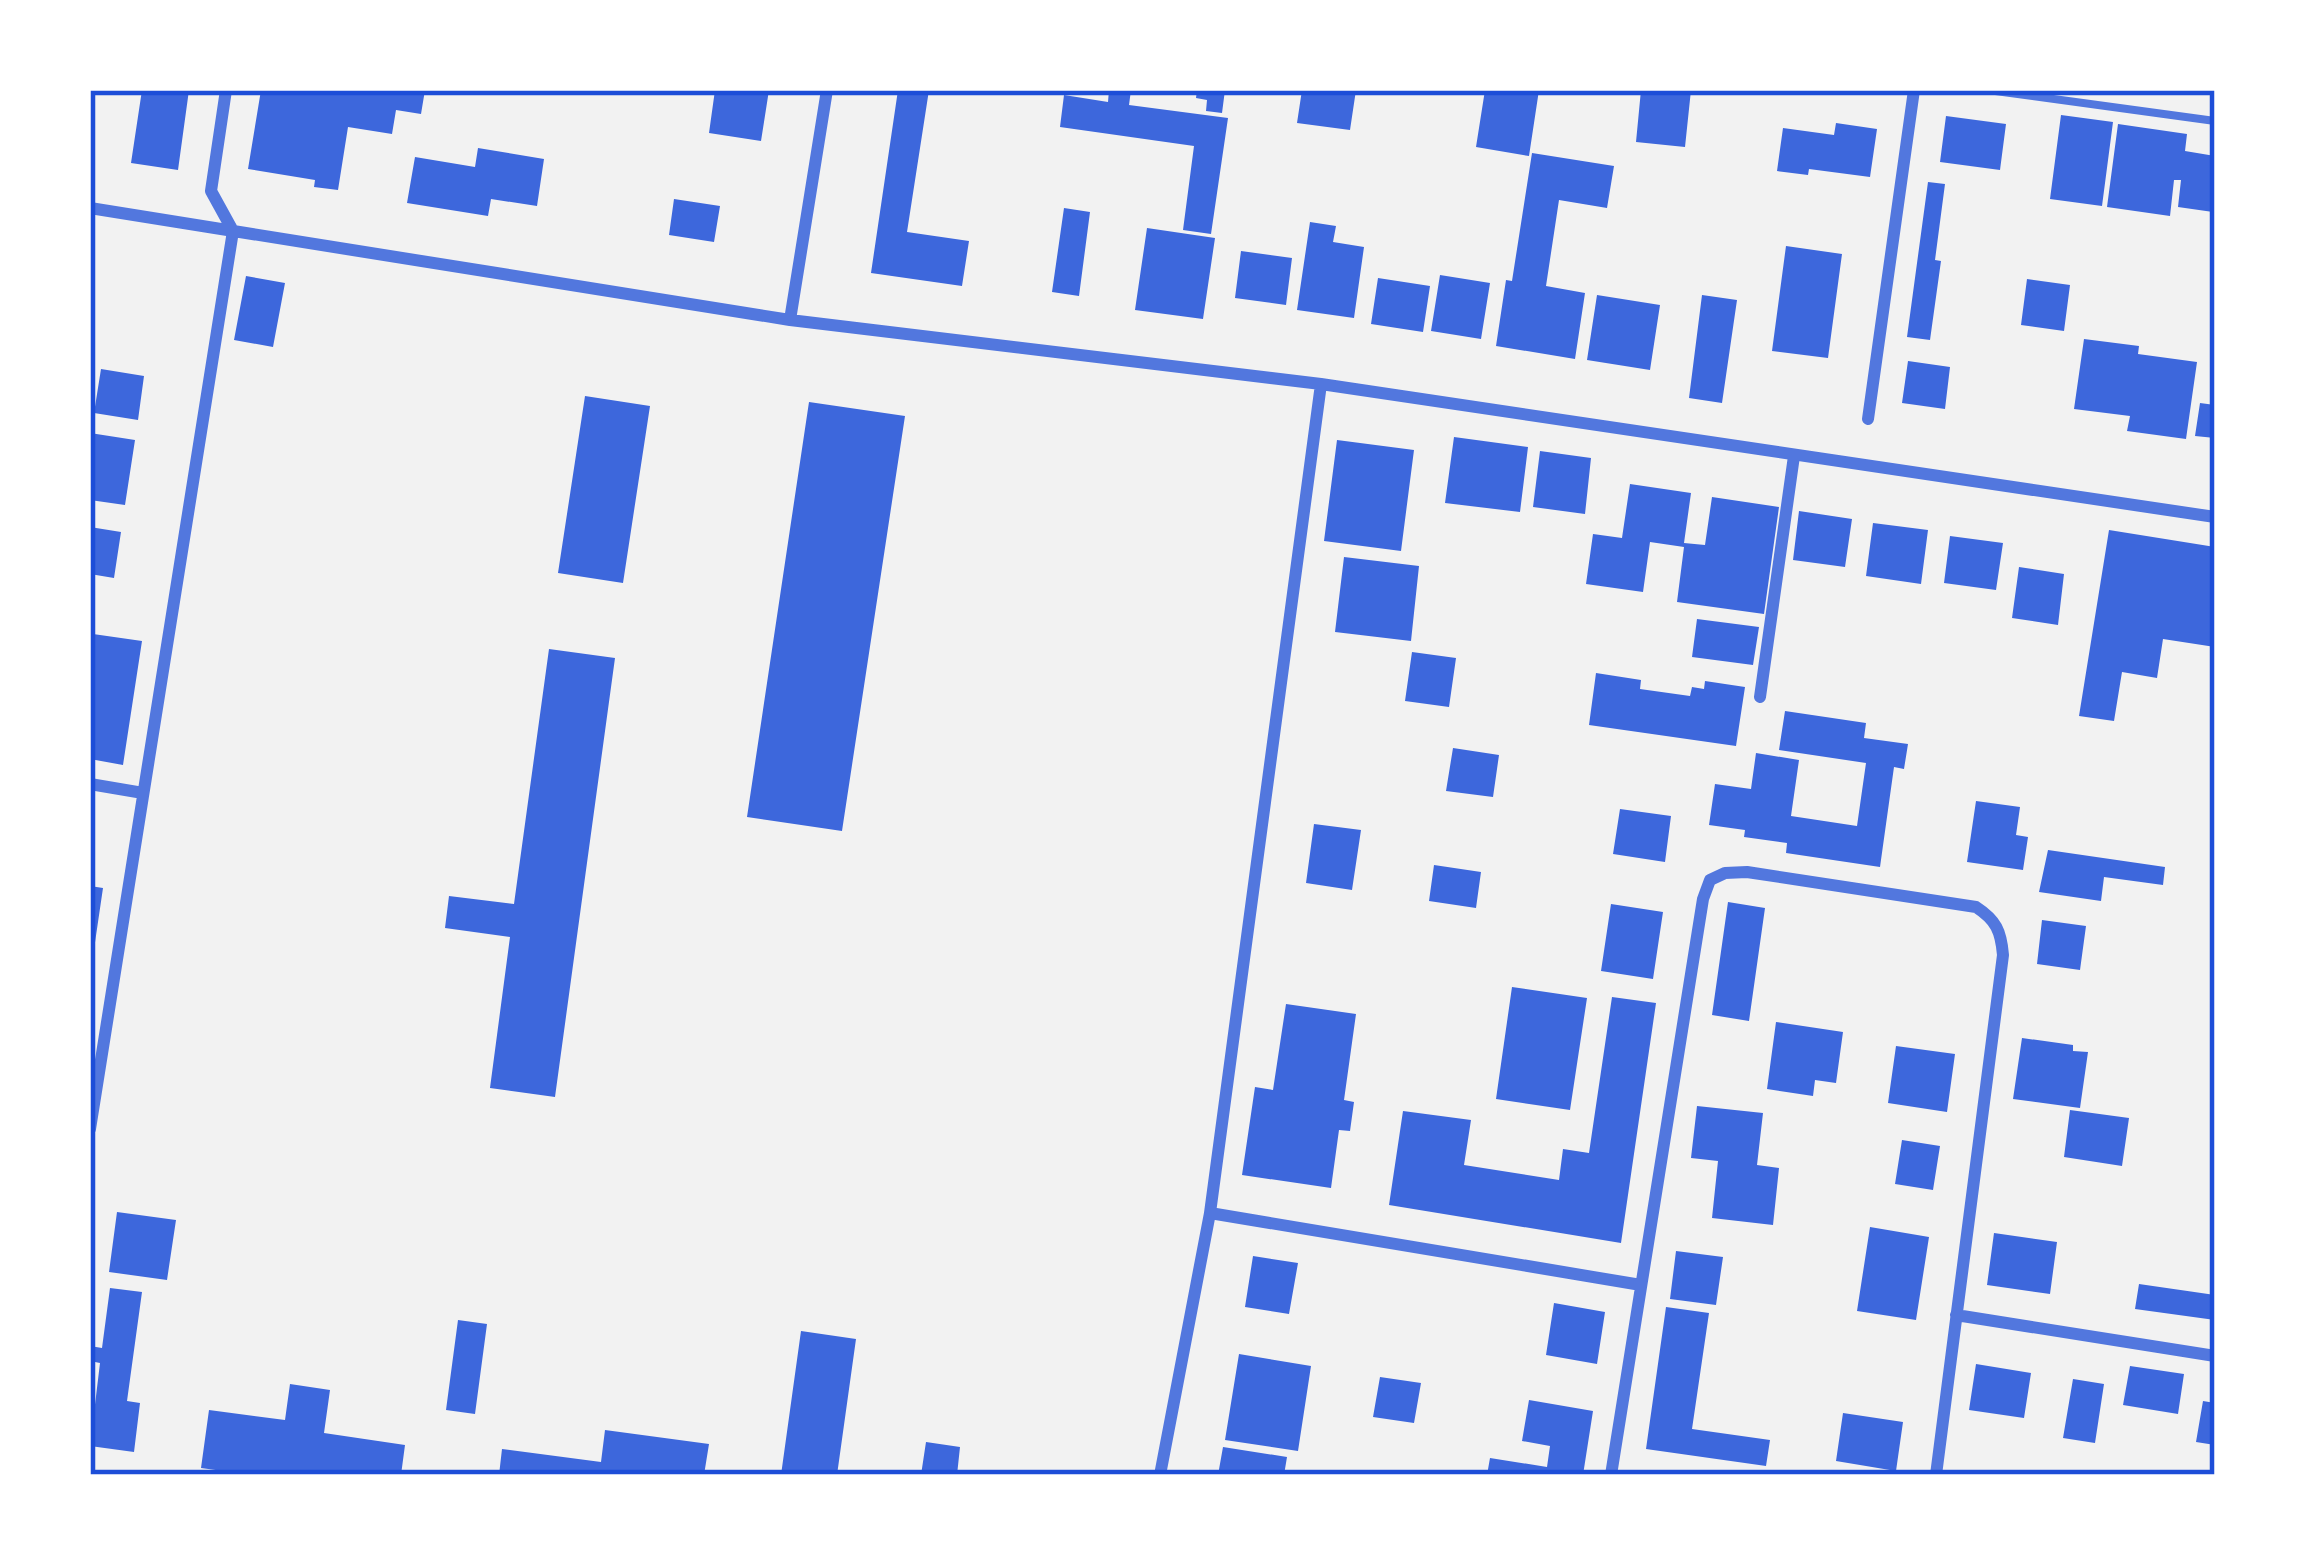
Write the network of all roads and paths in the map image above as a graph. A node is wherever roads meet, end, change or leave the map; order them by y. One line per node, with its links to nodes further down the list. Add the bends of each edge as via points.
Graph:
1 (226, 90): 7 (street, via 211,191)
2 (827, 90): 8 (street)
3 (1915, 90): 10 (street)
4 (1988, 90): 5 (lane)
5 (2215, 122)
6 (90, 208): 7 (street)
7 (233, 231): 8 (street); 15 (street)
8 (790, 320): 9 (street)
9 (1321, 384): 11 (street); 17 (street)
10 (1868, 419)
11 (1794, 456): 12 (street); 13 (street)
12 (2215, 517)
13 (1760, 697)
14 (90, 784): 15 (street)
15 (143, 793): 16 (street)
16 (90, 1129)
17 (1210, 1214): 18 (street); 21 (street)
18 (1641, 1285): 19 (street, via 1702,899 1710,880 1747,872 1976,908 2001,934); 22 (street)
19 (1956, 1316): 20 (street); 23 (street)
20 (2215, 1356)
21 (1160, 1475)
22 (1611, 1475)
23 (1936, 1475)

